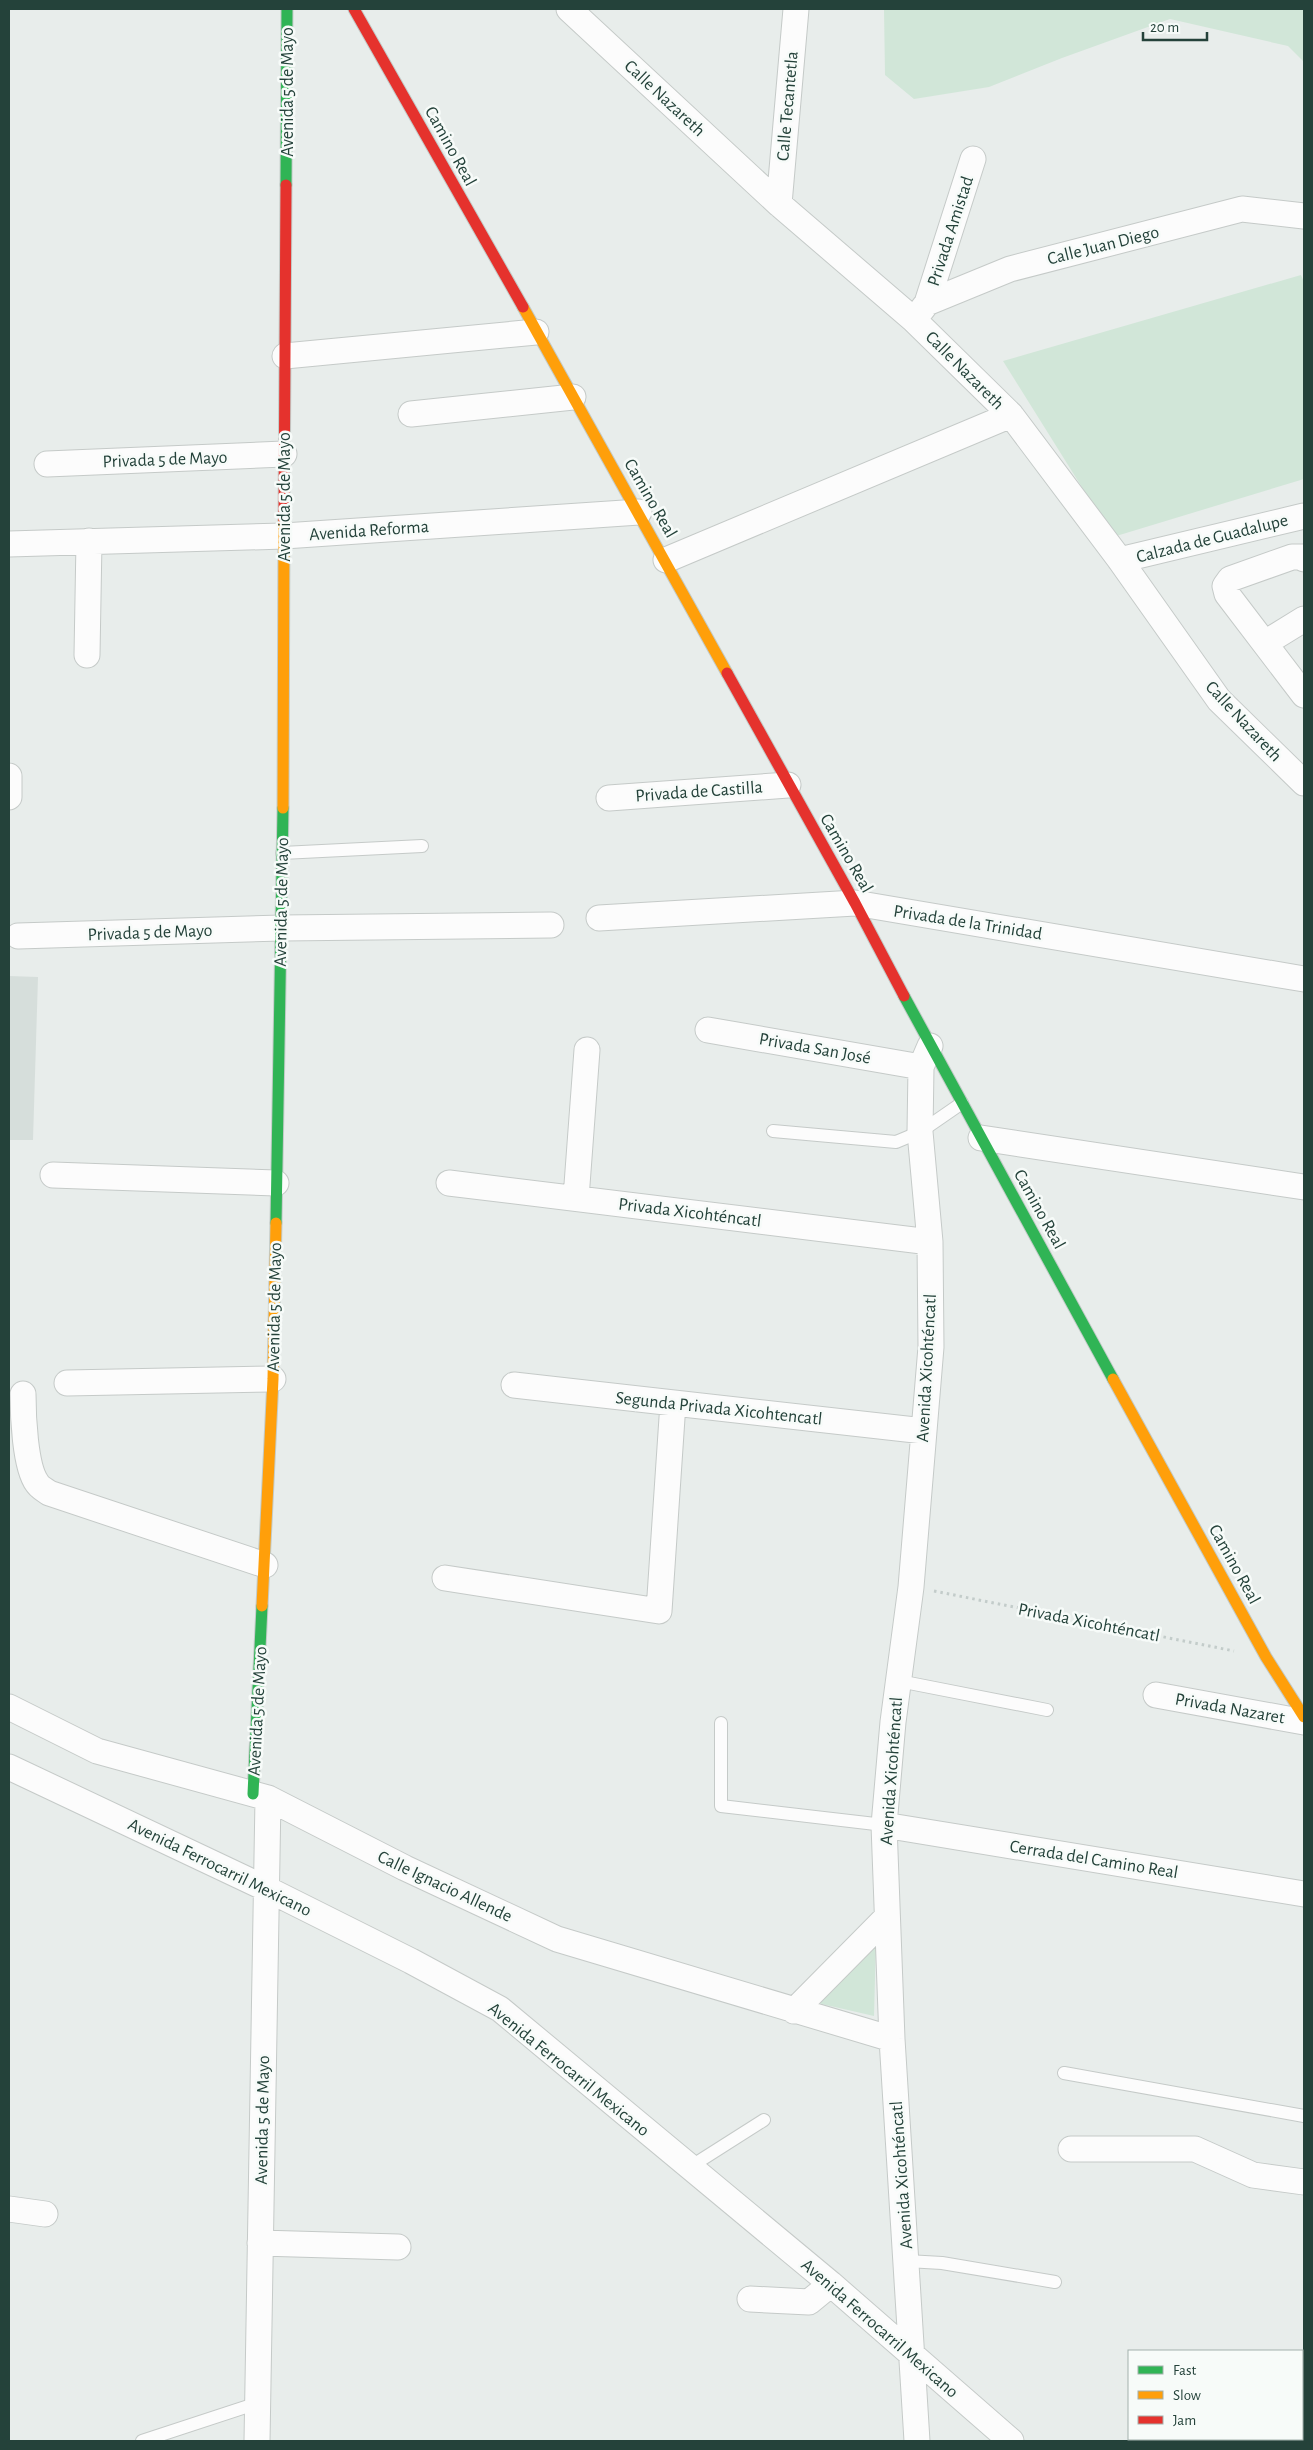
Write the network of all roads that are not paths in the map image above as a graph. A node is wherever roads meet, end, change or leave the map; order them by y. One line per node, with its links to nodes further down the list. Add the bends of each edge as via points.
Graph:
1 (287, 9): 10 (main road, Avenida 5 de Mayo)
2 (354, 9): 9 (main road, Camino Real)
3 (569, 9): 6 (street, Calle Nazareth)
4 (796, 9): 6 (street, Calle Tecantetla)
5 (973, 159): 8 (street, Privada Amistad)
6 (778, 204): 8 (street, Calle Nazareth)
7 (1304, 216): 8 (street, Calle Juan Diego, via 1242,209 1010,269)
8 (921, 311): 13 (street, Calle Nazareth)
9 (536, 332): 10 (street); 11 (main road, Camino Real)
10 (285, 356): 14 (main road, Avenida 5 de Mayo)
11 (573, 397): 12 (street); 16 (main road, Camino Real)
12 (411, 414)
13 (1011, 415): 23 (street); 24 (street, Calle Nazareth)
14 (284, 454): 15 (street, Privada 5 de Mayo); 19 (main road, Avenida 5 de Mayo)
15 (47, 464)
16 (639, 512): 19 (street, Avenida Reforma); 23 (main road, Camino Real)
17 (1304, 516): 18 (street, Calzada de Guadalupe)
18 (1239, 532): 24 (street, Calzada de Guadalupe); 25 (street)
19 (284, 536): 20 (street, Avenida Reforma); 36 (main road, Avenida 5 de Mayo)
20 (89, 541): 21 (street, Avenida Reforma); 28 (street)
21 (9, 544)
22 (1304, 559): 25 (street, via 1292,557)
23 (666, 560): 32 (main road, Camino Real)
24 (1120, 560): 31 (street, Calle Nazareth, via 1219,700)
25 (1258, 569): 27 (street, via 1230,579 1225,586 1227,594)
26 (1304, 619): 27 (street)
27 (1265, 644): 29 (street)
28 (87, 655)
29 (1304, 696)
30 (9, 776): 33 (street)
31 (1304, 783)
32 (788, 785): 34 (street, Privada de Castilla); 37 (main road, Camino Real)
33 (9, 797)
34 (610, 798)
35 (422, 846): 36 (lane)
36 (282, 852): 40 (main road, Avenida 5 de Mayo)
37 (855, 903): 38 (street, Privada de la Trinidad); 42 (street, Privada de la Trinidad); 45 (main road, Camino Real)
38 (598, 918)
39 (551, 925): 40 (street, Privada 5 de Mayo)
40 (282, 928): 41 (street, Privada 5 de Mayo); 51 (main road, Avenida 5 de Mayo)
41 (18, 936)
42 (1304, 979)
43 (708, 1030): 45 (street, Privada San José)
44 (587, 1050): 54 (street)
45 (925, 1056): 46 (main road, Camino Real); 48 (street, Avenida Xicohténcatl)
46 (962, 1103): 48 (lane); 49 (main road, Camino Real)
47 (773, 1131): 48 (lane, via 896,1142)
48 (920, 1132): 55 (street, Avenida Xicohténcatl)
49 (981, 1138): 53 (street); 68 (main road, Camino Real, via 1266,1657)
50 (53, 1175): 51 (street)
51 (276, 1183): 56 (main road, Avenida 5 de Mayo)
52 (449, 1184): 54 (street, Privada Xicohténcatl)
53 (1304, 1186)
54 (576, 1198): 55 (street, Privada Xicohténcatl)
55 (930, 1242): 61 (street, Avenida Xicohténcatl, via 931,1347)
56 (273, 1379): 57 (street); 62 (main road, Avenida 5 de Mayo)
57 (67, 1383)
58 (514, 1385): 60 (street, Segunda Privada Xicohtencatl)
59 (23, 1394): 62 (street, via 31,1471 37,1484 49,1493)
60 (674, 1403): 61 (street, Segunda Privada Xicohtencatl); 63 (street, via 658,1611)
61 (924, 1431): 64 (street, Avenida Xicohténcatl, via 911,1587)
62 (265, 1565): 72 (main road, Avenida 5 de Mayo)
63 (445, 1578)
64 (898, 1682): 67 (lane); 73 (street, Avenida Xicohténcatl)
65 (1156, 1695): 69 (street, Privada Nazaret)
66 (9, 1707): 72 (street, Calle Ignacio Allende, via 97,1751)
67 (1047, 1710)
68 (1304, 1718)
69 (1304, 1722)
70 (721, 1723): 73 (lane, via 721,1806)
71 (9, 1767): 74 (street, Avenida Ferrocarril Mexicano)
72 (260, 1796): 74 (street, Avenida 5 de Mayo); 77 (street, Calle Ignacio Allende, via 557,1939)
73 (884, 1825): 75 (street, Cerrada del Camino Real); 76 (street, Avenida Xicohténcatl)
74 (265, 1888): 83 (street, Avenida Ferrocarril Mexicano, via 500,2009); 87 (street, Avenida 5 de Mayo)
75 (1304, 1894)
76 (887, 1917): 77 (street); 78 (street, Avenida Xicohténcatl)
77 (794, 2011): 78 (street, Calle Ignacio Allende)
78 (892, 2039): 89 (street, Avenida Xicohténcatl)
79 (1064, 2073): 80 (lane)
80 (1304, 2116)
81 (764, 2120): 83 (lane)
82 (1071, 2149): 84 (street, via 1195,2150 1253,2175)
83 (690, 2167): 91 (street, Avenida Ferrocarril Mexicano)
84 (1304, 2182)
85 (9, 2209): 86 (street)
86 (45, 2214)
87 (260, 2243): 88 (street); 94 (street, Avenida 5 de Mayo)
88 (398, 2247)
89 (906, 2261): 90 (lane, via 942,2263); 93 (street, Avenida Xicohténcatl)
90 (1055, 2282)
91 (830, 2284): 92 (street, via 809,2302); 93 (street, Avenida Ferrocarril Mexicano)
92 (750, 2299)
93 (912, 2355): 97 (street, Avenida Xicohténcatl); 98 (street, Avenida Ferrocarril Mexicano)
94 (258, 2402): 95 (lane); 96 (street, Avenida 5 de Mayo)
95 (142, 2441)
96 (257, 2441)
97 (916, 2441)
98 (1010, 2441)

